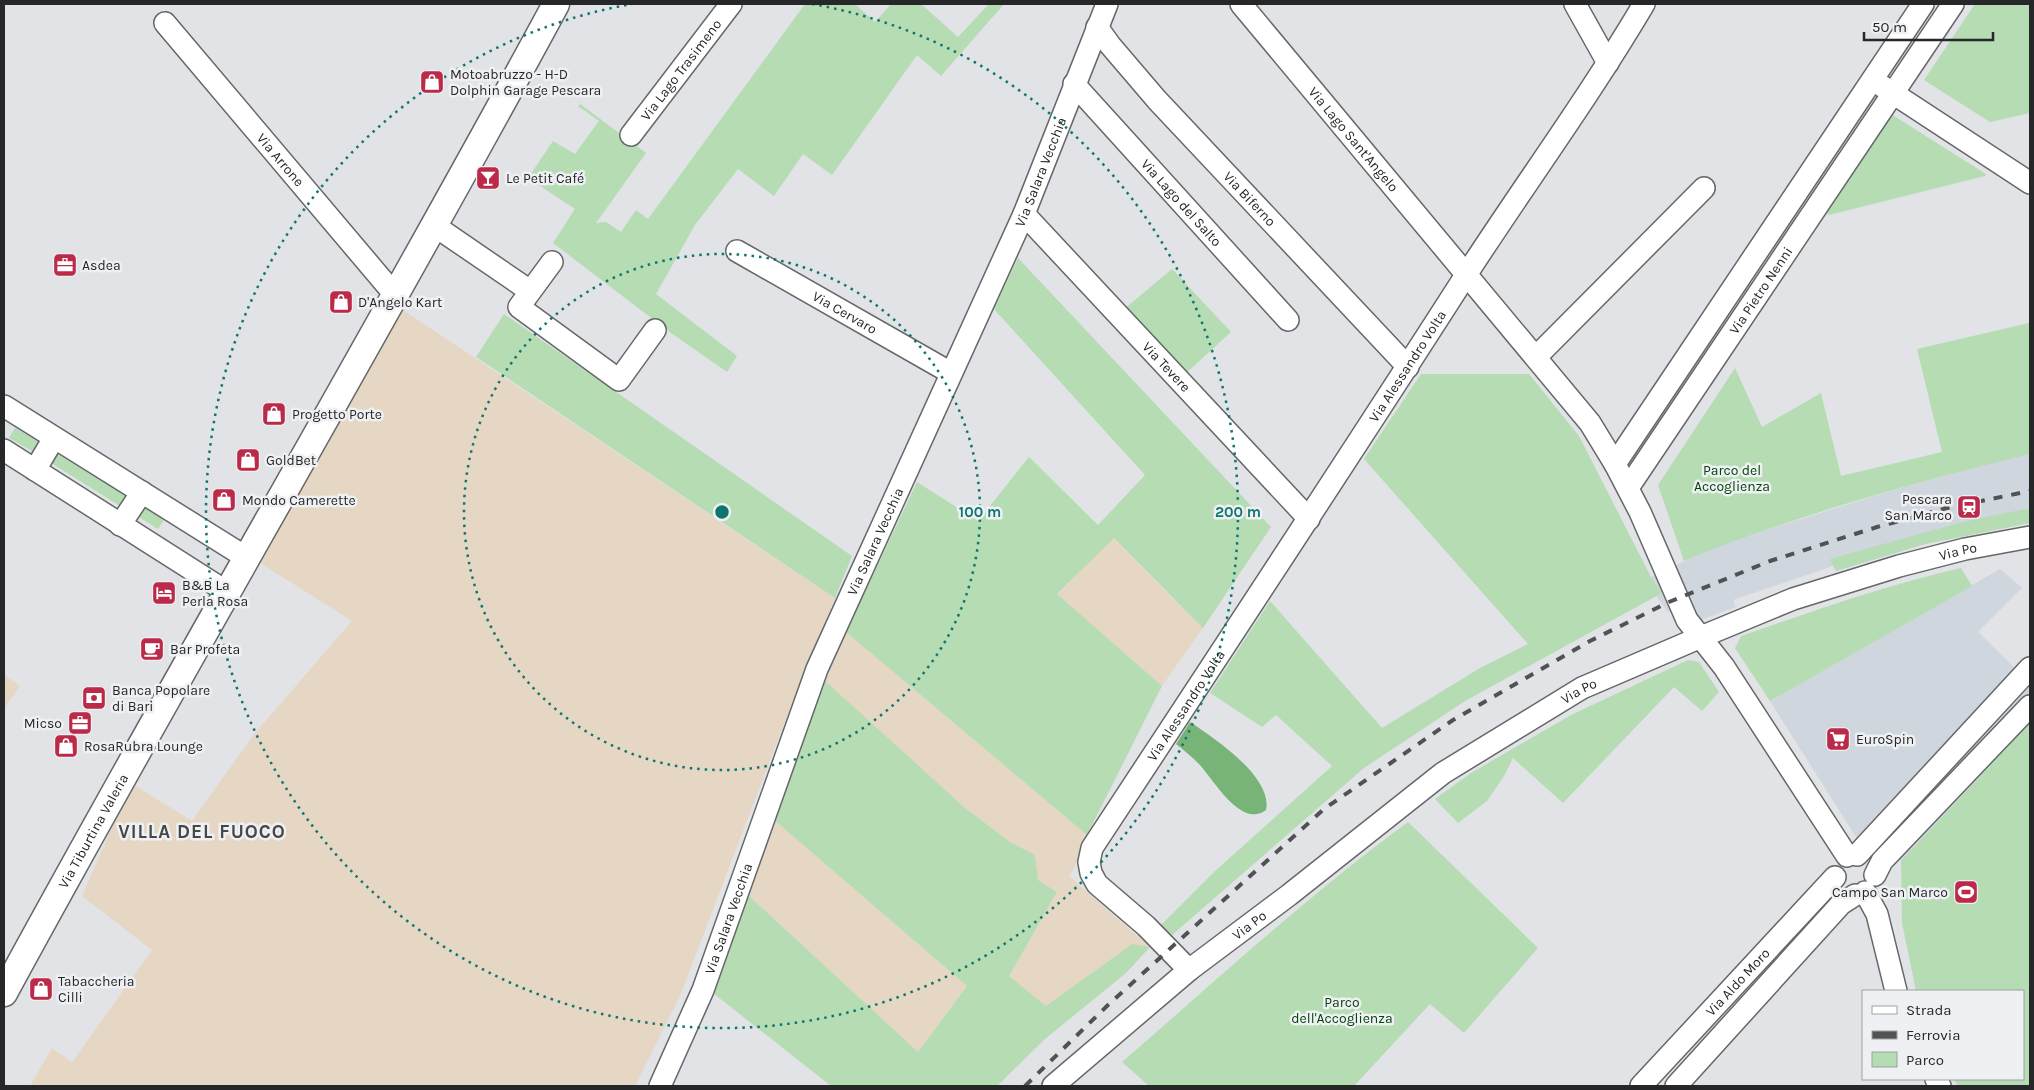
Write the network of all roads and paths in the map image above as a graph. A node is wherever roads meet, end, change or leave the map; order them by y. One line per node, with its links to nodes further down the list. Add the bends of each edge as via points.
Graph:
1 (731, 4): 14 (street, Via Lago Trasimeno)
2 (1241, 4): 21 (street, Via Lago Sant'Angelo)
3 (1575, 4): 10 (street)
4 (1644, 4): 10 (street, Via Alessandro Volta)
5 (1922, 4): 11 (street, Via Pietro Nenni)
6 (1953, 4): 13 (street, Via Pietro Nenni)
7 (550, 6): 18 (main road, Via Tiburtina Valeria)
8 (1102, 11): 12 (street, Via Salara Vecchia); 27 (street, Via Biferno, via 1110,45 1157,100)
9 (165, 23): 23 (street, Via Arrone)
10 (1608, 63): 21 (street, Via Alessandro Volta)
11 (1872, 79): 13 (street); 32 (street, Via Pietro Nenni)
12 (1074, 84): 17 (street, Via Salara Vecchia); 24 (street, Via Lago del Salto)
13 (1893, 93): 15 (street); 34 (street, Via Pietro Nenni)
14 (631, 135)
15 (2030, 183)
16 (1704, 188): 26 (street)
17 (1024, 214): 28 (street, Via Salara Vecchia); 36 (street, Via Tevere)
18 (434, 226): 22 (street); 23 (main road, Via Tiburtina Valeria)
19 (737, 251): 28 (street, Via Cervaro)
20 (552, 262): 22 (street)
21 (1467, 274): 26 (street); 27 (street, Via Alessandro Volta)
22 (530, 291): 25 (street, via 518,307 619,380)
23 (395, 295): 39 (main road, Via Tiburtina Valeria)
24 (1288, 320)
25 (655, 330)
26 (1536, 357): 32 (street, via 1590,423)
27 (1408, 367): 36 (street, Via Alessandro Volta)
28 (951, 373): 50 (street, Via Salara Vecchia, via 817,669 703,990)
29 (6, 411): 30 (street)
30 (54, 438): 33 (street); 35 (street)
31 (4, 450): 33 (street)
32 (1615, 464): 34 (street)
33 (35, 470): 37 (street)
34 (1628, 488): 41 (street, via 1685,615)
35 (142, 492): 37 (street); 39 (street)
36 (1309, 519): 47 (street, Via Alessandro Volta, via 1092,848 1091,873 1097,884 1146,926)
37 (120, 525): 40 (street)
38 (2030, 537): 41 (street, Via Po, via 1891,568 1793,599)
39 (247, 558): 40 (main road, Via Tiburtina Valeria)
40 (227, 592): 48 (main road, Via Tiburtina Valeria)
41 (1701, 637): 44 (street); 47 (street, Via Po, via 1582,688 1443,773)
42 (2030, 668): 44 (street)
43 (2030, 706): 46 (street, Via Aldo Moro, via 1882,861)
44 (1852, 855): 45 (street, via 1838,864); 46 (street, via 1868,859 1875,868)
45 (1835, 877): 46 (street, via 1840,888 1850,894); 52 (street, Via Aldo Moro)
46 (1865, 887): 49 (street, via 1877,914); 53 (street, Via Aldo Moro, via 1841,904)
47 (1189, 970): 51 (street)
48 (5, 989)
49 (1896, 990)
50 (660, 1086)
51 (1054, 1086)
52 (1641, 1086)
53 (1676, 1086)

